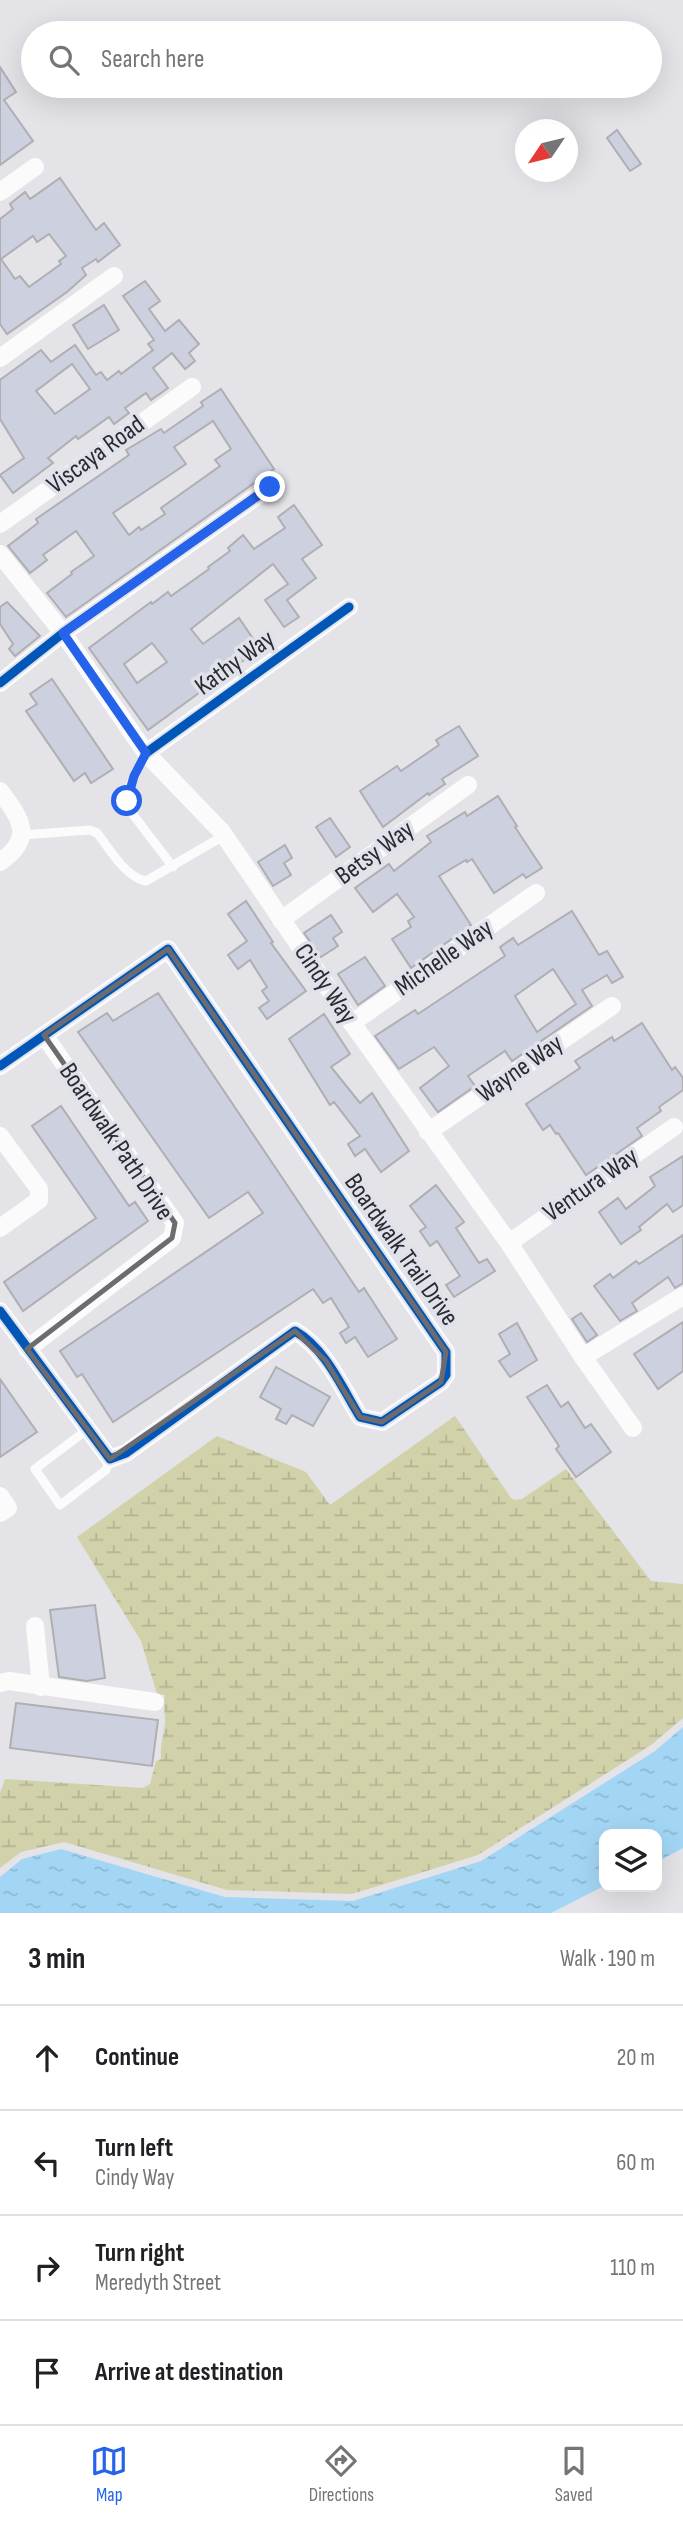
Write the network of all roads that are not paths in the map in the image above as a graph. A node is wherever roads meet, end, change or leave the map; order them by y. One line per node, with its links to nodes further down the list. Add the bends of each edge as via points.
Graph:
1 (35, 167): 2 (street)
2 (0, 192)
3 (114, 276): 4 (street)
4 (0, 358)
5 (192, 387): 7 (street, Viscaya Road)
6 (270, 487): 10 (street)
7 (0, 524)
8 (0, 554): 10 (street, Cindy Way)
9 (349, 607): 12 (street, Kathy Way)
10 (63, 633): 11 (street); 12 (street, Cindy Way)
11 (0, 683)
12 (146, 753): 16 (street, Cindy Way); 18 (lane, via 134,776 128,808)
13 (468, 785): 20 (street, Betsy Way)
14 (0, 791): 15 (street, via 20,817)
15 (22, 835): 17 (street, via 14,853); 18 (lane, via 90,830 136,880 146,881)
16 (225, 835): 18 (lane); 20 (street, Cindy Way)
17 (0, 862)
18 (173, 867)
19 (536, 893): 22 (street, Michelle Way)
20 (281, 920): 22 (street, Cindy Way)
21 (612, 1006): 26 (street, Wayne Way)
22 (352, 1023): 26 (street, Cindy Way)
23 (44, 1035): 24 (street, Boardwalk Trail Drive); 32 (street, Boardwalk Path Drive, via 175,1223 173,1238); 36 (street, Boardwalk Trail Drive, via 169,949 446,1352 446,1375 441,1382 382,1422 360,1417 326,1361 295,1331 126,1453)
24 (0, 1066)
25 (674, 1126): 29 (street, Ventura Way)
26 (428, 1132): 29 (street, Cindy Way)
27 (0, 1136): 28 (street, via 39,1188 39,1200)
28 (0, 1228)
29 (509, 1243): 33 (street, Cindy Way)
30 (683, 1296): 33 (street)
31 (0, 1311): 32 (street)
32 (27, 1349): 35 (street)
33 (583, 1357): 34 (street, Cindy Way)
34 (632, 1427)
35 (88, 1429): 36 (street); 36 (lane, via 35,1469 60,1505 106,1470)
36 (110, 1459)
37 (0, 1496): 38 (street, via 8,1508)
38 (0, 1513)
39 (34, 1626): 41 (street)
40 (3, 1677): 41 (street)
41 (41, 1687): 42 (street)
42 (155, 1702)

